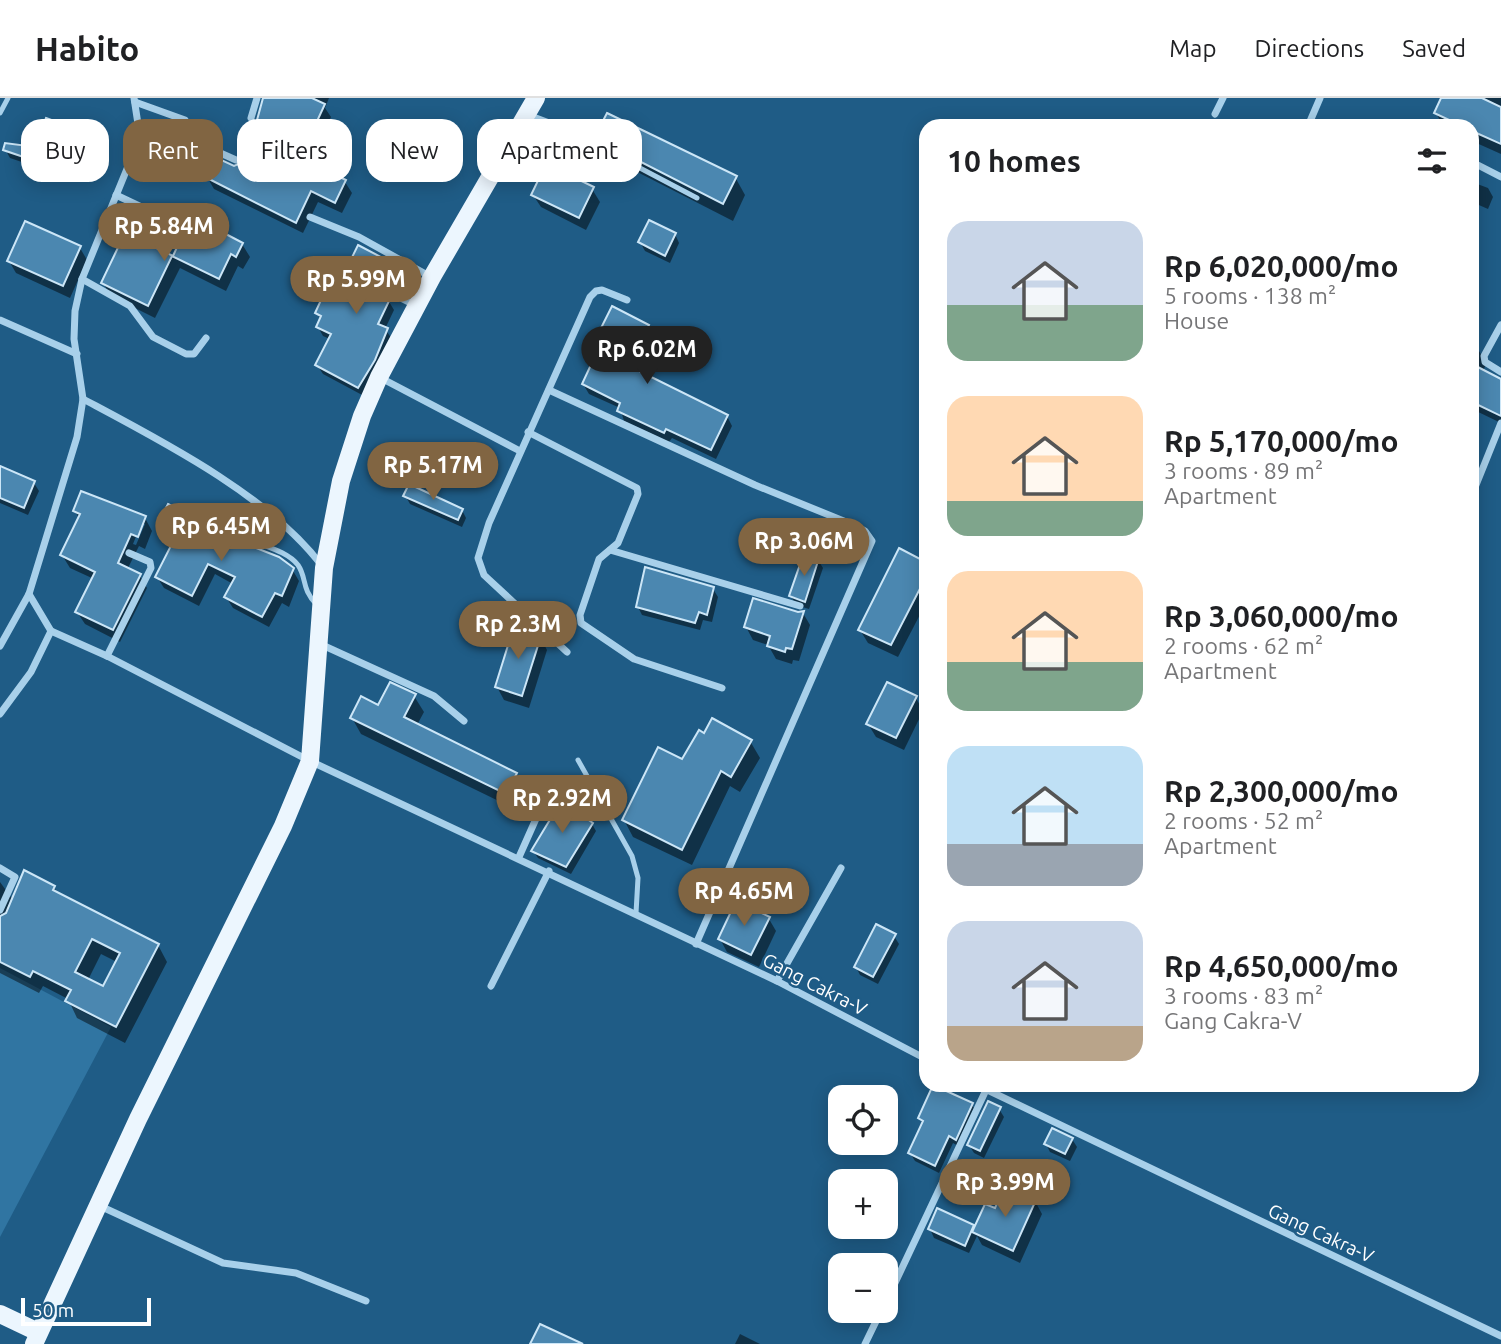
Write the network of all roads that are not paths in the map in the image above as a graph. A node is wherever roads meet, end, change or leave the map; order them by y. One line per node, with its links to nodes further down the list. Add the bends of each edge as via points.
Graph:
1 (8, 98): 7 (lane)
2 (257, 98): 9 (street)
3 (1223, 98): 8 (street)
4 (1320, 98): 10 (street)
5 (135, 100): 11 (street, via 185,120 198,143); 14 (street, via 140,137)
6 (532, 106): 15 (lane, via 560,126); 18 (main road)
7 (0, 113)
8 (1215, 114)
9 (251, 118)
10 (1311, 119)
11 (236, 160)
12 (1479, 166): 13 (street)
13 (1501, 177)
14 (116, 195): 17 (street); 19 (street)
15 (697, 198)
16 (310, 217): 18 (street, via 359,237)
17 (190, 230)
18 (432, 277): 22 (main road)
19 (82, 279): 25 (street, via 124,301 147,332 186,354 194,354); 26 (street, via 75,311)
20 (365, 280): 22 (street)
21 (627, 300): 29 (street, via 596,291)
22 (418, 306): 28 (main road)
23 (0, 320): 26 (street)
24 (1501, 325): 27 (street, via 1484,356)
25 (206, 338)
26 (77, 354): 30 (street)
27 (1501, 372)
28 (379, 377): 33 (street); 38 (main road, via 349,450)
29 (549, 390): 32 (street); 59 (street, via 856,526 870,537 868,554)
30 (83, 399): 38 (street, via 192,460 238,492 298,539); 39 (street, via 77,437)
31 (1501, 422): 34 (street)
32 (528, 432): 33 (street); 36 (street, via 637,488 618,543)
33 (520, 451): 45 (street, via 489,523 478,568)
34 (1479, 477)
35 (248, 539): 41 (lane, via 296,564 305,591)
36 (610, 550): 40 (street); 47 (street, via 599,559 581,623 634,659)
37 (129, 553): 46 (street, via 150,562 151,568)
38 (324, 568): 41 (main road)
39 (29, 594): 42 (street); 44 (street)
40 (800, 606)
41 (319, 607): 43 (main road)
42 (51, 631): 46 (street, Gang Cakra-V); 48 (street)
43 (320, 644): 49 (street, via 434,696); 51 (main road)
44 (0, 646)
45 (567, 652)
46 (107, 656): 51 (street, Gang Cakra-V)
47 (722, 688)
48 (0, 715)
49 (464, 721)
50 (578, 760): 58 (lane, via 632,856 638,878)
51 (310, 761): 53 (street, Gang Cakra-V); 65 (main road)
52 (547, 794): 53 (street)
53 (519, 857): 56 (street, Gang Cakra-V)
54 (0, 868): 57 (street, via 15,877)
55 (841, 868): 60 (street)
56 (549, 871): 58 (street, Gang Cakra-V); 61 (street)
57 (0, 910)
58 (636, 913): 59 (street, Gang Cakra-V)
59 (696, 944): 60 (street, Gang Cakra-V)
60 (777, 981): 62 (street, Gang Cakra-V)
61 (491, 986)
62 (919, 1055)
63 (985, 1092): 66 (street)
64 (990, 1092): 70 (street, Gang Cakra-V)
65 (100, 1206): 67 (street, via 223,1263 296,1273); 71 (main road)
66 (898, 1277)
67 (366, 1301)
68 (0, 1314): 71 (main road)
69 (875, 1323): 72 (street)
70 (1501, 1336)
71 (36, 1338)
72 (865, 1344)

